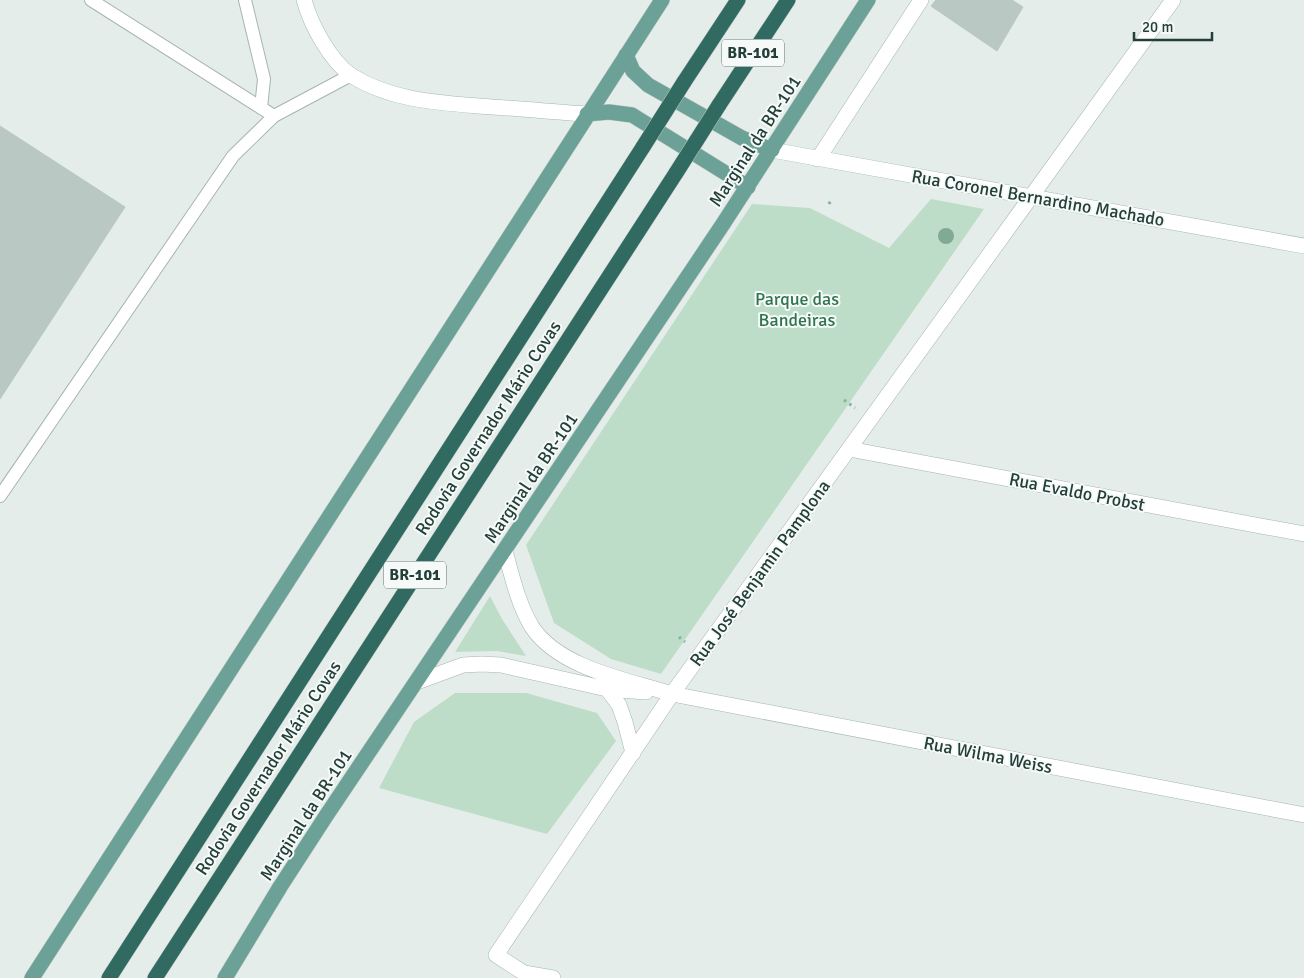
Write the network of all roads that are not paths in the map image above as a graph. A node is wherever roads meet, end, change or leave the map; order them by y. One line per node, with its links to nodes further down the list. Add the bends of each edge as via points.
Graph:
1 (91, 0): 12 (lane)
2 (245, 0): 12 (lane, via 264,78)
3 (304, 0): 11 (street, via 312,26 329,52)
4 (662, 0): 10 (main road)
5 (738, 0): 30 (highway, Rodovia Governador Mário Covas / BR-101, bridge)
6 (788, 0): 31 (highway, Rodovia Governador Mário Covas / BR-101, bridge)
7 (868, 0): 15 (main road, Marginal da BR-101)
8 (921, 0): 16 (street)
9 (1172, 0): 18 (street, Rua José Benjamin Pamplona)
10 (626, 55): 13 (main road); 15 (main road, via 633,71 648,85 742,138)
11 (351, 75): 13 (street, via 399,96 440,103); 14 (lane)
12 (261, 108): 14 (lane)
13 (587, 114): 17 (main road, via 632,115); 29 (main road)
14 (274, 116): 21 (lane, via 233,156)
15 (772, 150): 16 (street, Rua Coronel Bernardino Machado); 17 (main road, Marginal da BR-101)
16 (818, 159): 18 (street, Rua Coronel Bernardino Machado)
17 (748, 187): 23 (main road, Marginal da BR-101)
18 (1031, 197): 19 (street, Rua Coronel Bernardino Machado); 20 (street, Rua José Benjamin Pamplona)
19 (1304, 246)
20 (849, 449): 22 (street, Rua Evaldo Probst); 26 (street, Rua José Benjamin Pamplona)
21 (0, 496)
22 (1304, 534)
23 (505, 550): 24 (main road, Marginal da BR-101); 26 (street, via 519,598 533,627 554,650 571,661)
24 (417, 682): 25 (street, via 463,665 482,664 501,665); 32 (main road, Marginal da BR-101, via 280,887)
25 (606, 689): 26 (street); 27 (street, via 619,705)
26 (672, 694): 27 (street, Rua José Benjamin Pamplona); 28 (street, Rua Wilma Weiss)
27 (633, 753): 33 (street, Rua José Benjamin Pamplona, via 496,954 524,973)
28 (1304, 815)
29 (32, 978)
30 (109, 978)
31 (155, 978)
32 (225, 978)
33 (553, 978)

